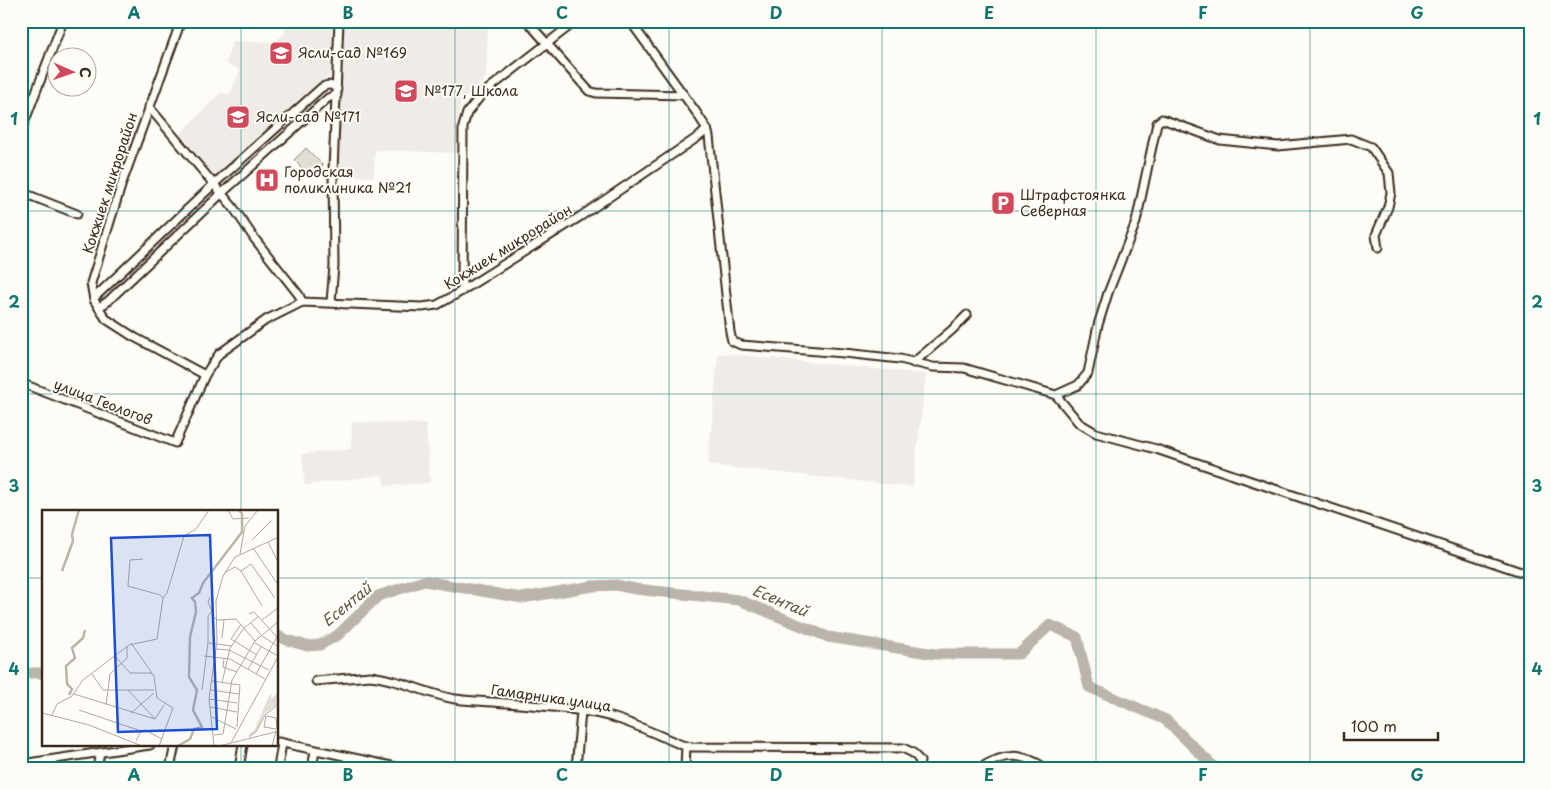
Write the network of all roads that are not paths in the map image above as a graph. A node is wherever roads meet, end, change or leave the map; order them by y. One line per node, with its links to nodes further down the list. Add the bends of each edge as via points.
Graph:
1 (63, 21): 12 (street)
2 (181, 21): 10 (street, Кокжиек микрорайон)
3 (339, 21): 8 (street)
4 (527, 21): 7 (street)
5 (576, 21): 7 (street)
6 (630, 21): 9 (street)
7 (547, 44): 9 (street, via 589,91); 18 (street, via 482,94 467,112 463,127)
8 (337, 92): 13 (street, via 333,86 321,88); 15 (street); 21 (street, via 333,177 334,266)
9 (684, 95): 11 (street)
10 (149, 107): 13 (street); 19 (street, Кокжиек микрорайон, via 91,283)
11 (707, 129): 18 (street, Кокжиек микрорайон, via 581,216); 24 (street, via 732,341 741,345 844,353)
12 (21, 132)
13 (214, 184): 15 (street); 19 (street)
14 (21, 192): 16 (street)
15 (221, 194): 20 (street); 22 (street)
16 (77, 214)
17 (1378, 248): 27 (street, via 1376,235 1388,207 1390,174 1371,147 1351,139 1278,146 1220,140 1162,119 1156,123 1136,222 1098,325 1088,373 1078,385)
18 (462, 291): 21 (street, Кокжиек микрорайон, via 437,305)
19 (94, 298): 22 (street)
20 (302, 302): 21 (street, Кокжиек микрорайон); 25 (street, Кокжиек микрорайон, via 266,320 219,354)
21 (330, 302)
22 (99, 307): 25 (street, via 106,319 134,337)
23 (967, 315): 24 (street)
24 (913, 363): 27 (street, via 964,368)
25 (205, 375): 28 (street, Кокжиек микрорайон)
26 (21, 383): 28 (street, улица Геологов)
27 (1056, 395): 29 (street, via 1079,423 1096,433 1165,452)
28 (176, 443)
29 (1530, 575)
30 (316, 682): 31 (street, Гамарника улица, via 370,676 456,699)
31 (581, 712): 36 (street, Гамарника улица, via 623,721); 49 (street)
32 (280, 742): 37 (street); 45 (street)
33 (144, 746): 38 (street)
34 (175, 746): 43 (street)
35 (243, 746): 44 (street)
36 (686, 746): 50 (street); 51 (street, Гамарника улица, via 903,748 920,761)
37 (315, 751): 39 (street); 46 (street)
38 (100, 753): 40 (street); 42 (street)
39 (348, 757): 41 (street); 47 (street)
40 (21, 764)
41 (382, 766): 48 (street)
42 (97, 768)
43 (170, 768)
44 (239, 768)
45 (278, 768)
46 (312, 768)
47 (346, 768)
48 (401, 768)
49 (576, 768)
50 (685, 768)
51 (919, 768)
52 (980, 768): 53 (street, via 1006,756 1018,756)
53 (1044, 768)

